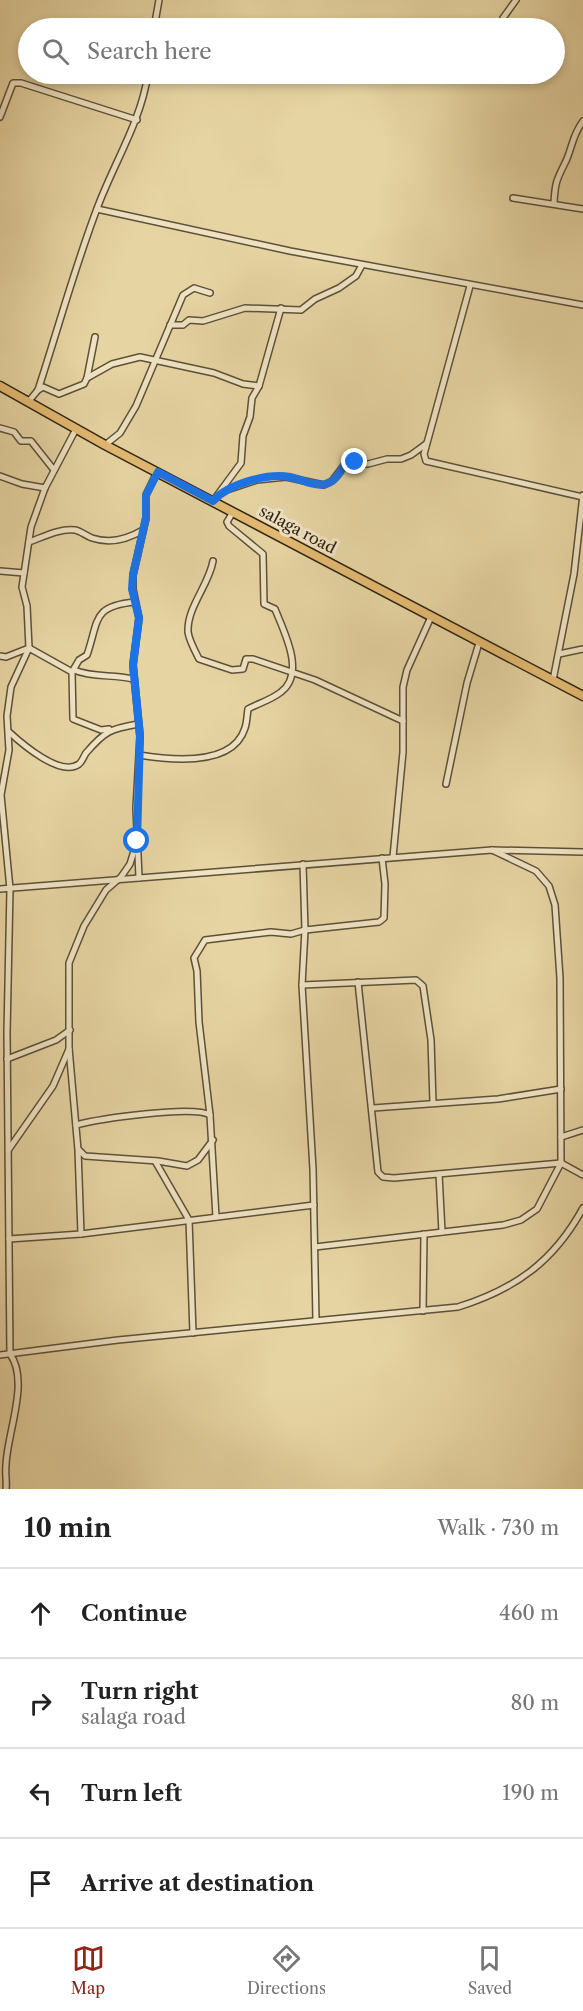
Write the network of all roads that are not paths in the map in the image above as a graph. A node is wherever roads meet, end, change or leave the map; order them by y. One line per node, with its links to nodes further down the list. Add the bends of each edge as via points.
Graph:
1 (159, 0): 3 (street)
2 (516, 0): 4 (street)
3 (156, 18)
4 (503, 18)
5 (18, 83): 8 (street, via 13,83)
6 (24, 84): 9 (street)
7 (146, 84): 9 (street)
8 (0, 117)
9 (137, 120): 14 (street)
10 (583, 120): 12 (street, via 556,177)
11 (513, 198): 12 (street)
12 (554, 203): 13 (street)
13 (583, 208)
14 (97, 209): 15 (street); 26 (street)
15 (362, 265): 16 (street); 19 (street, via 356,276 307,307)
16 (470, 286): 18 (street); 30 (street)
17 (210, 293): 20 (street, via 188,290)
18 (583, 305)
19 (282, 308): 20 (street, via 245,308 203,321); 25 (street)
20 (170, 325): 22 (street)
21 (95, 337): 23 (street)
22 (156, 359): 23 (street, via 140,357 112,364); 25 (street); 31 (street, via 120,433)
23 (87, 378): 26 (street, via 84,384 59,394 43,387)
24 (0, 386): 27 (main road, salaga road)
25 (259, 386): 36 (street, via 252,398 243,436 241,463)
26 (38, 390): 27 (street)
27 (28, 400): 29 (main road, salaga road)
28 (0, 428): 32 (street, via 14,432 21,441 31,441)
29 (76, 428): 31 (main road, salaga road); 32 (street)
30 (427, 443): 36 (street, via 401,459 345,464 324,485 286,477 256,480); 37 (street, via 424,454 431,464)
31 (105, 445): 33 (main road, salaga road)
32 (54, 470): 35 (street)
33 (158, 472): 38 (main road, salaga road); 40 (street, via 146,495)
34 (0, 476): 35 (street)
35 (45, 488): 41 (street)
36 (221, 492): 38 (street)
37 (583, 496): 50 (street)
38 (213, 501): 39 (main road, salaga road)
39 (233, 512): 46 (main road, salaga road); 53 (street, via 227,522 229,526 263,554 264,604 275,609 292,656)
40 (143, 530): 41 (street, via 109,541 77,530 62,530); 45 (street, via 133,575)
41 (28, 542): 44 (street)
42 (213, 561): 53 (street, via 191,615 188,633 199,658 232,670 243,669 246,659)
43 (0, 571): 44 (street)
44 (24, 573): 48 (street)
45 (135, 602): 52 (street, via 112,604 96,619 87,655); 54 (street, via 139,618)
46 (431, 617): 47 (main road, salaga road); 59 (street, via 407,670)
47 (479, 643): 55 (main road, salaga road); 64 (street)
48 (29, 648): 51 (street); 52 (street); 58 (street, via 11,687)
49 (583, 649): 50 (street)
50 (559, 654): 55 (street)
51 (0, 656)
52 (73, 671): 54 (street); 61 (street, via 73,719 101,730)
53 (293, 672): 59 (street); 63 (street, via 284,690 248,709 245,729 219,754 168,760)
54 (133, 679): 60 (street)
55 (553, 680): 56 (main road, salaga road)
56 (583, 696)
57 (0, 716): 58 (street)
58 (7, 716): 62 (street)
59 (404, 721): 68 (street)
60 (138, 724): 61 (street); 63 (street)
61 (111, 728): 62 (street, via 79,764 72,766 46,761)
62 (7, 731): 74 (street, via 9,750 1,795)
63 (140, 755): 65 (street)
64 (446, 784)
65 (137, 841): 71 (street); 72 (street)
66 (492, 850): 67 (street); 68 (street); 81 (street, via 536,871 549,886 555,905)
67 (583, 852)
68 (393, 857): 69 (street)
69 (382, 858): 70 (street); 75 (street, via 384,918 379,922)
70 (303, 864): 72 (street); 75 (street)
71 (122, 878): 72 (street); 74 (street); 78 (street, via 106,890 69,963)
72 (139, 878)
73 (0, 889): 74 (street)
74 (10, 889): 80 (street)
75 (305, 930): 77 (street); 84 (street, via 205,940 194,958)
76 (358, 982): 77 (street); 82 (street, via 416,980 423,986 431,1040); 83 (street)
77 (302, 985): 95 (street)
78 (70, 1029): 79 (street); 80 (street, via 56,1040)
79 (69, 1048): 85 (street); 89 (street, via 53,1086)
80 (7, 1059): 89 (street)
81 (561, 1089): 82 (street, via 498,1099); 87 (street)
82 (433, 1103): 83 (street)
83 (373, 1108): 93 (street, via 378,1172 383,1177)
84 (210, 1115): 85 (street, via 192,1111 99,1119); 88 (street)
85 (76, 1125): 90 (street)
86 (583, 1130): 87 (street)
87 (561, 1137): 92 (street)
88 (213, 1140): 91 (street, via 198,1160 187,1166); 97 (street)
89 (8, 1150): 102 (street)
90 (78, 1150): 91 (street, via 85,1156); 100 (street)
91 (155, 1161): 98 (street)
92 (561, 1163): 93 (street); 94 (street); 99 (street, via 537,1209 521,1220)
93 (439, 1174): 99 (street)
94 (583, 1175)
95 (314, 1205): 97 (street); 103 (street)
96 (583, 1208): 104 (street, via 563,1242 526,1275 484,1299)
97 (216, 1217): 98 (street)
98 (189, 1220): 100 (street); 106 (street)
99 (442, 1232): 101 (street)
100 (81, 1234): 102 (street)
101 (424, 1234): 103 (street); 104 (street)
102 (9, 1239): 107 (street)
103 (315, 1247): 105 (street)
104 (423, 1311): 105 (street)
105 (316, 1320): 106 (street)
106 (193, 1333): 107 (street)
107 (10, 1354): 108 (street); 109 (street, via 18,1384)
108 (0, 1355)
109 (6, 1489)

